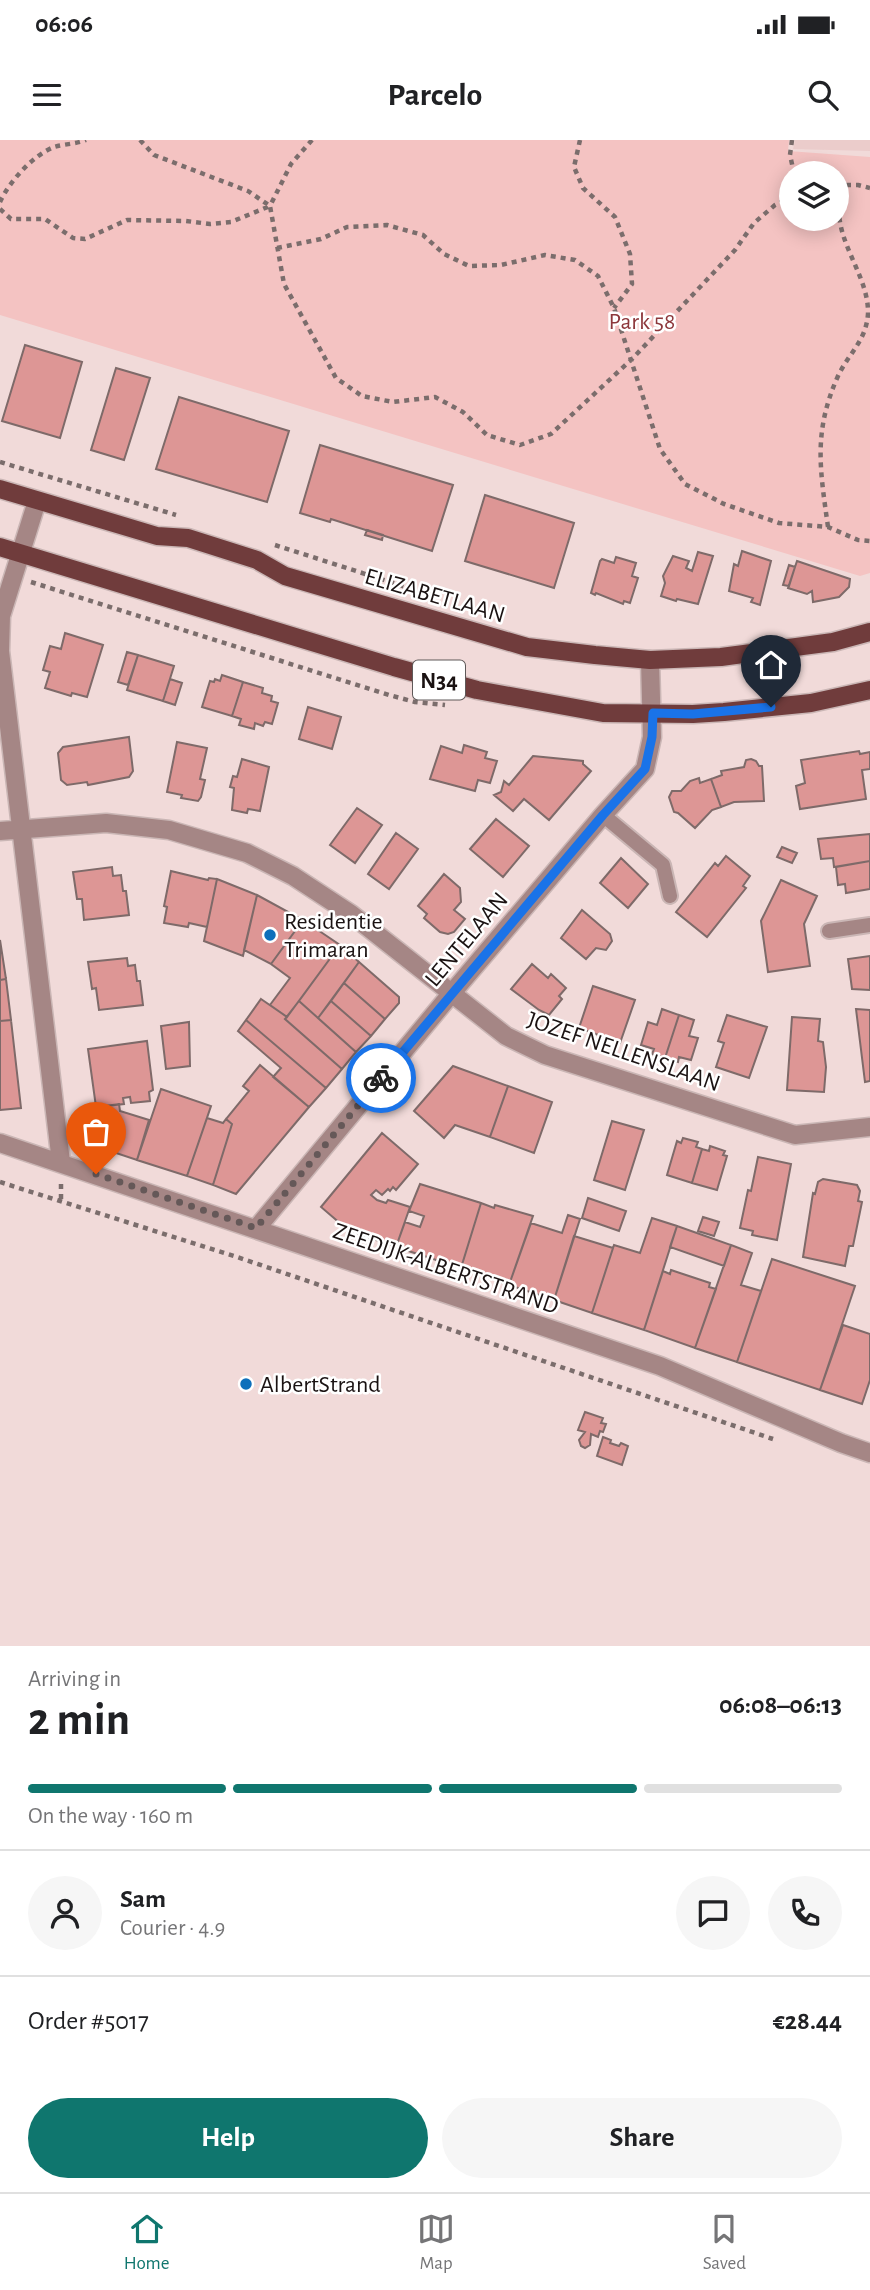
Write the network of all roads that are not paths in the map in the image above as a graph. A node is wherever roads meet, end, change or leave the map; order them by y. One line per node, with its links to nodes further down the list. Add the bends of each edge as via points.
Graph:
1 (0, 489): 2 (main road, ELIZABETLAAN / N34)
2 (37, 501): 4 (street); 6 (main road, ELIZABETLAAN / N34, via 157,536 188,538 257,560 285,576 527,647)
3 (0, 547): 4 (main road, N34)
4 (21, 552): 8 (main road, N34, via 478,690 603,713); 10 (street, via 1,616 0,651)
5 (870, 632): 6 (main road, ELIZABETLAAN / N34, via 776,651)
6 (650, 660): 8 (street, LENTELAAN)
7 (870, 690): 8 (main road, N34, via 771,707)
8 (653, 713): 9 (street, LENTELAAN, via 645,769)
9 (603, 815): 12 (lane, via 663,865); 15 (street, LENTELAAN)
10 (20, 829): 11 (street, JOZEF NELLENSLAAN); 15 (street, JOZEF NELLENSLAAN, via 106,823 169,830 247,853 351,914); 18 (street)
11 (0, 831)
12 (670, 896)
13 (870, 925): 14 (lane)
14 (829, 931)
15 (451, 994): 16 (street, JOZEF NELLENSLAAN, via 506,1036 545,1055 795,1135); 19 (street, LENTELAAN)
16 (870, 1127)
17 (0, 1143): 18 (street, ZEEDIJK-ALBERTSTRAND)
18 (61, 1162): 19 (street, ZEEDIJK-ALBERTSTRAND)
19 (256, 1228): 20 (street, ZEEDIJK-ALBERTSTRAND, via 660,1366)
20 (870, 1453)

